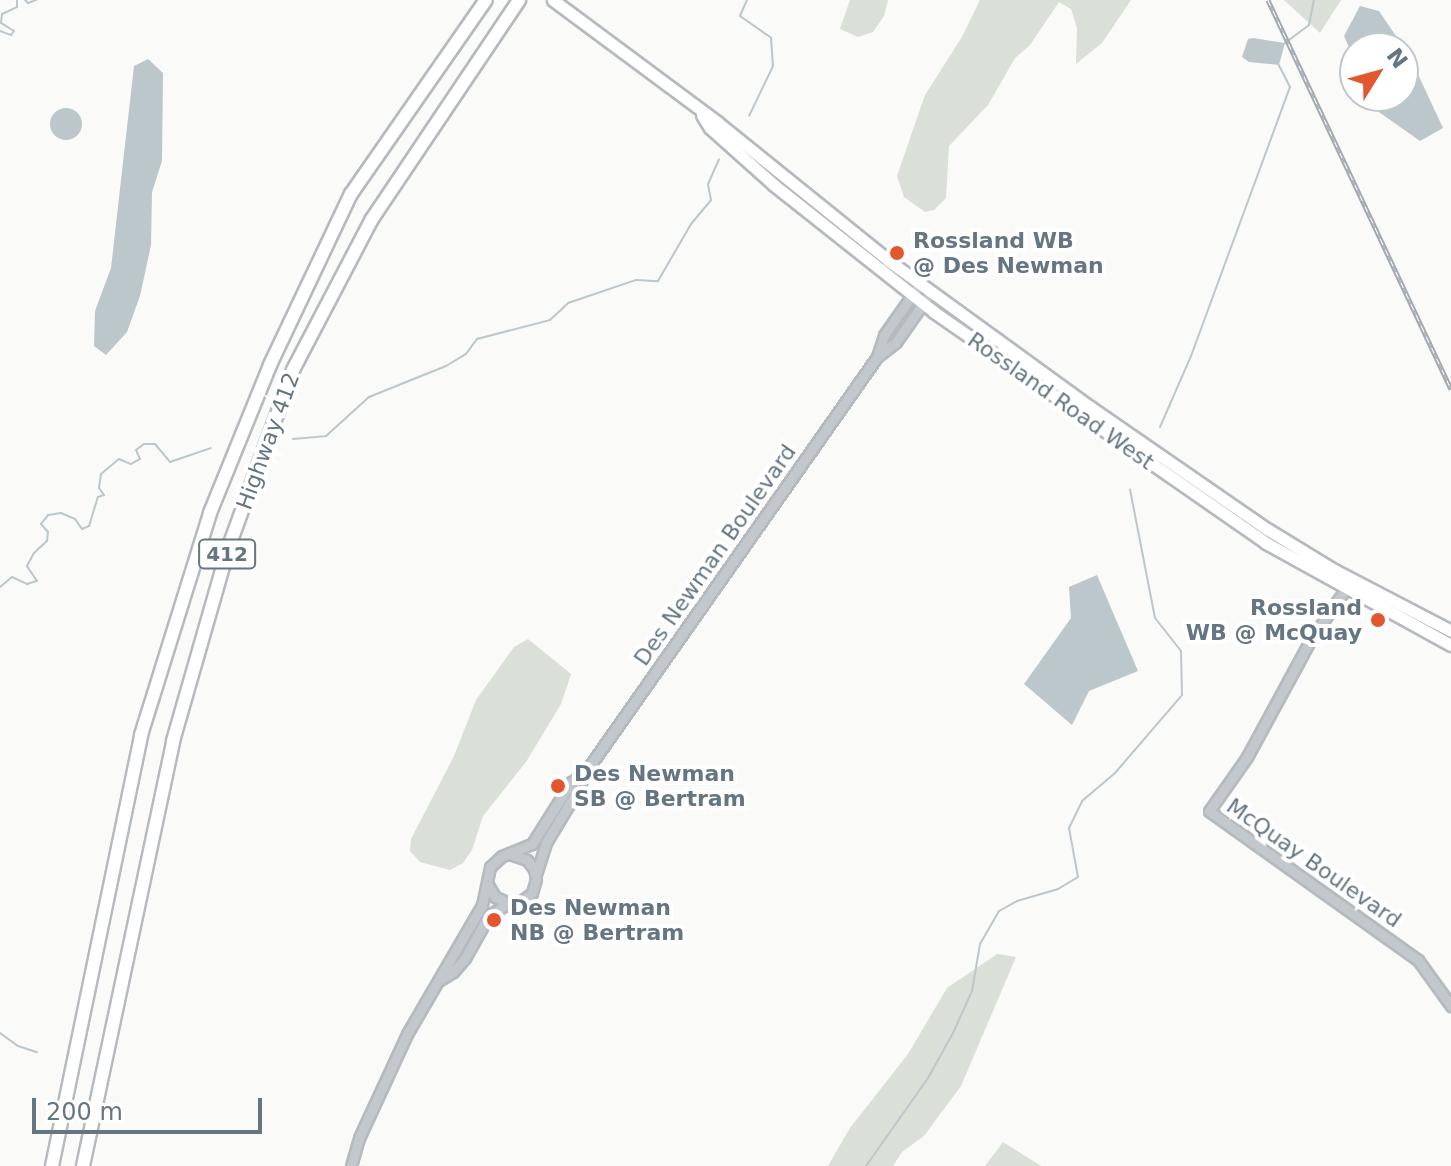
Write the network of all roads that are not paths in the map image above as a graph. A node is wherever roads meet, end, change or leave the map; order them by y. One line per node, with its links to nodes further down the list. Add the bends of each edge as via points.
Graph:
1 (486, 0): 20 (highway, Highway 412 / 412, via 351,194 270,365 210,513 141,735)
2 (519, 0): 21 (highway, Highway 412 / 412, via 372,219 293,370 228,549 173,741)
3 (556, 2): 4 (main road, Rossland Road West)
4 (702, 114): 5 (main road, Rossland Road West); 7 (main road, Rossland Road West, via 710,128 774,185)
5 (920, 284): 6 (main road, Rossland Road West); 7 (street, Des Newman Boulevard)
6 (931, 292): 8 (street, Des Newman Boulevard); 10 (main road, Rossland Road West)
7 (912, 296): 8 (main road, Rossland Road West); 9 (street, Des Newman Boulevard, via 884,335)
8 (923, 304): 9 (street, Des Newman Boulevard, via 896,342); 10 (main road, Rossland Road West, via 1221,513)
9 (877, 357): 13 (street, Des Newman Boulevard)
10 (1349, 584): 11 (main road, Rossland Road West); 12 (main road, Rossland Road West); 19 (street, McQuay Boulevard, via 1209,811 1418,960)
11 (1451, 631)
12 (1451, 645)
13 (584, 774): 14 (street, Des Newman Boulevard, via 571,782 532,844); 15 (street, Des Newman Boulevard, via 547,841)
14 (510, 854): 15 (street, via 527,860); 16 (street, via 490,867)
15 (536, 874): 17 (street, via 528,897)
16 (487, 883): 17 (street, via 495,897); 18 (street, via 476,917)
17 (509, 903): 18 (street, via 489,915 465,958)
18 (440, 980): 22 (street, via 381,1086)
19 (1451, 1006)
20 (52, 1166)
21 (83, 1166)
22 (351, 1166)

